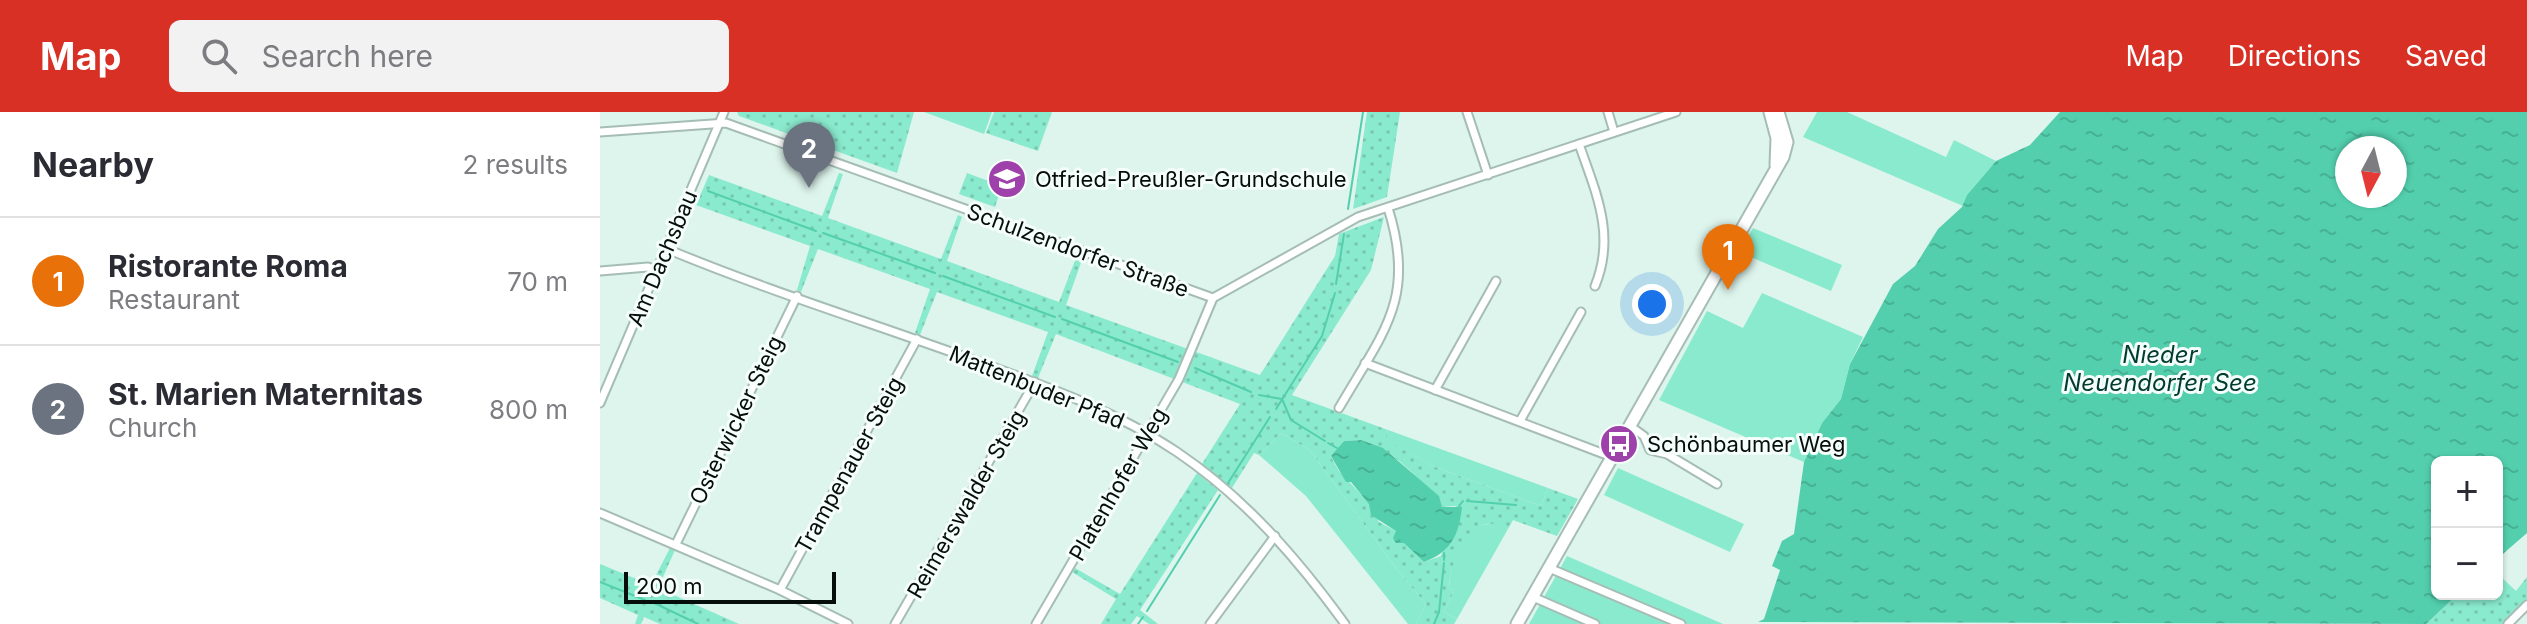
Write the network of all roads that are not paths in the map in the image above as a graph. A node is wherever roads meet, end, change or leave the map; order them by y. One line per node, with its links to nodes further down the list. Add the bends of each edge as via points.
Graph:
1 (724, 112): 7 (street, Am Dachsbau)
2 (1467, 112): 12 (street)
3 (1608, 112): 9 (street)
4 (1676, 112): 9 (street, Schulzendorfer Straße)
5 (1770, 112): 11 (main road, via 1777,138)
6 (1778, 112): 11 (main road, via 1787,142)
7 (721, 123): 8 (street, Schulzendorfer Straße); 14 (street, Am Dachsbau); 20 (street, Schulzendorfer Straße)
8 (600, 132)
9 (1614, 132): 10 (street, Schulzendorfer Straße)
10 (1579, 144): 12 (street, Schulzendorfer Straße); 18 (street, via 1606,228 1605,259)
11 (1776, 165): 29 (main road)
12 (1488, 175): 13 (street, Schulzendorfer Straße)
13 (1388, 208): 20 (street, Schulzendorfer Straße, via 1336,226); 23 (street, via 1398,248 1399,287 1389,321)
14 (667, 249): 15 (street, Am Dachsbau); 19 (street, Mattenbuder Pfad)
15 (657, 270): 16 (street); 26 (street, Am Dachsbau)
16 (600, 271)
17 (1496, 281): 25 (street)
18 (1595, 286)
19 (797, 296): 22 (street, Mattenbuder Pfad); 35 (street, Osterwicker Steig)
20 (1213, 298): 30 (street, Platenhofer Weg, via 1189,361)
21 (1581, 312): 28 (street)
22 (917, 339): 24 (street, Mattenbuder Pfad); 37 (street, Trampenauer Steig)
23 (1365, 363): 25 (street); 27 (street)
24 (1035, 382): 30 (street, Mattenbuder Pfad); 41 (street, Reimerswalder Steig)
25 (1435, 390): 28 (street)
26 (600, 403)
27 (1339, 408)
28 (1520, 421): 31 (street)
29 (1630, 426): 31 (main road); 32 (street, via 1644,436 1650,450 1667,454)
30 (1148, 434): 34 (street, Mattenbuder Pfad, via 1205,473); 42 (street, Platenhofer Weg)
31 (1612, 457): 36 (main road)
32 (1717, 484)
33 (600, 513): 35 (street)
34 (1275, 536): 43 (street); 44 (street, Mattenbuder Pfad)
35 (676, 544): 37 (street)
36 (1549, 568): 38 (main road); 47 (street)
37 (780, 590): 40 (street)
38 (1533, 597): 45 (main road); 46 (street)
39 (2527, 605): 48 (street)
40 (848, 624)
41 (895, 624)
42 (1036, 624)
43 (1210, 624)
44 (1345, 624)
45 (1517, 624)
46 (1595, 624)
47 (1681, 624)
48 (2508, 624)

